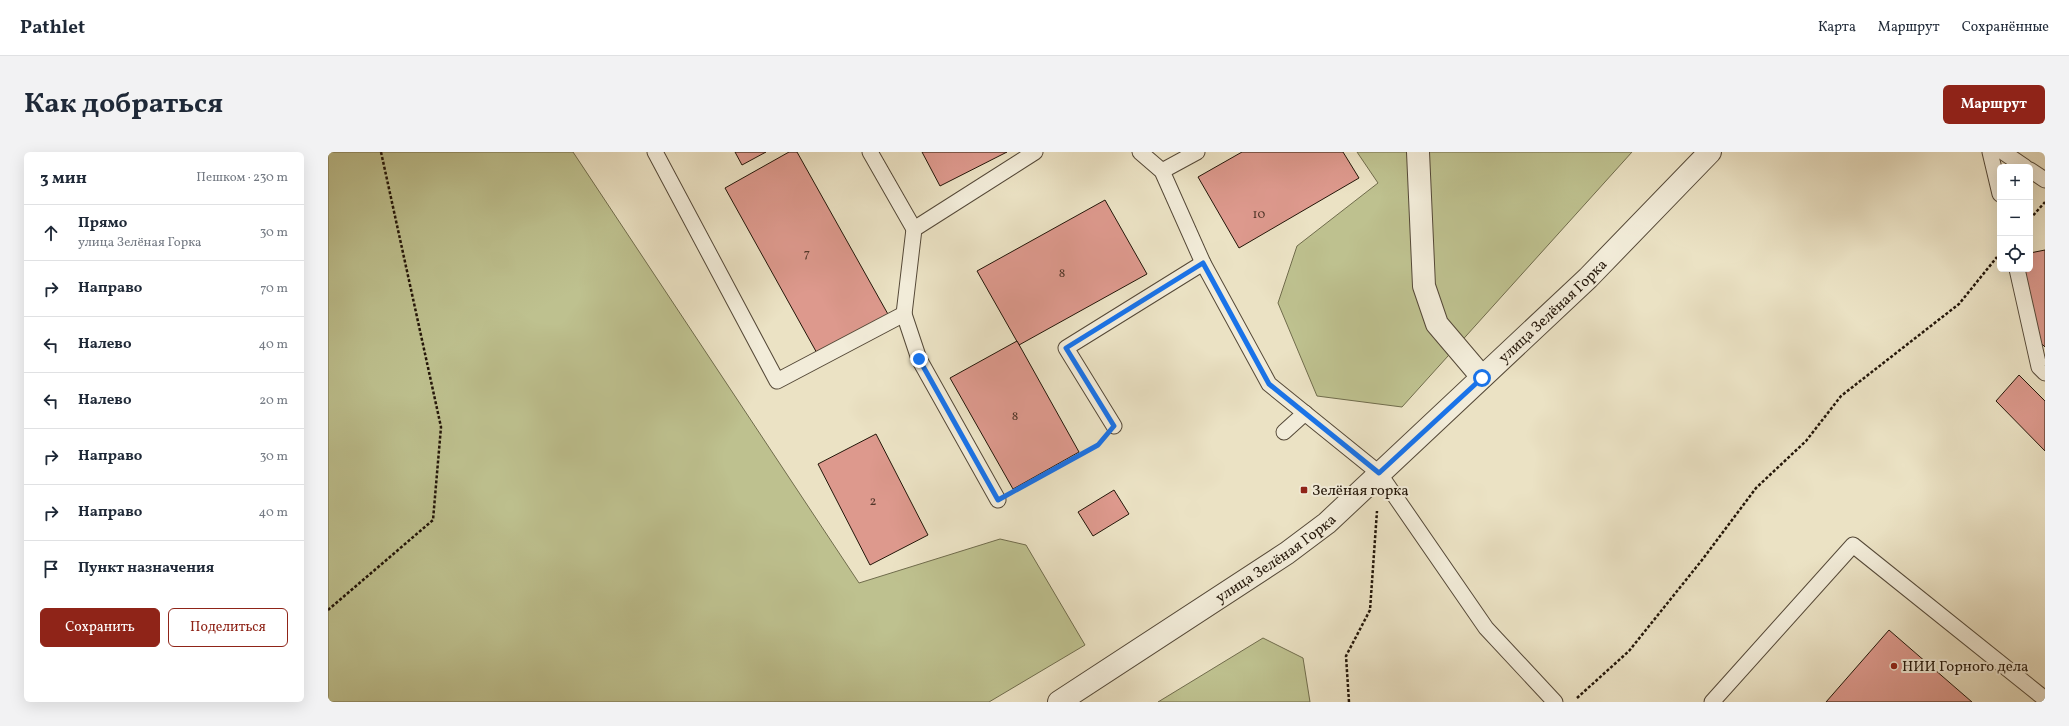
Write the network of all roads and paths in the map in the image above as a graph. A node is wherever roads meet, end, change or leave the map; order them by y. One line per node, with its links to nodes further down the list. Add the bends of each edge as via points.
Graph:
1 (381, 152): 30 (path, via 441,427 433,520)
2 (655, 152): 22 (lane, via 777,381)
3 (870, 152): 18 (lane)
4 (1035, 152): 18 (lane)
5 (1140, 152): 12 (lane)
6 (1197, 152): 12 (lane)
7 (1418, 152): 24 (street, via 1424,286 1437,324)
8 (1710, 152): 24 (street, улица Зелёная Горка, via 1588,278)
9 (1990, 152): 15 (lane)
10 (2003, 152): 11 (lane)
11 (2021, 164)
12 (1162, 171): 20 (lane)
13 (2033, 172): 14 (lane)
14 (2045, 180)
15 (1997, 181)
16 (2045, 202): 17 (path)
17 (2033, 216)
18 (914, 229): 22 (lane)
19 (1997, 258): 35 (path, via 1959,304 1841,396 1806,441 1756,488 1629,652)
20 (1203, 263): 25 (lane, via 1269,384); 26 (lane, via 1066,348)
21 (2018, 272): 23 (lane, via 2039,367)
22 (904, 314): 29 (lane, via 919,359)
23 (2045, 373)
24 (1482, 378): 28 (street, улица Зелёная Горка)
25 (1305, 413): 27 (lane); 28 (lane)
26 (1114, 426): 29 (path, via 1098,445)
27 (1284, 432)
28 (1379, 473): 32 (street, улица Зелёная Горка, via 1327,523 1287,553); 33 (path, via 1370,610 1346,656); 34 (lane, via 1486,628)
29 (998, 500)
30 (328, 610)
31 (2045, 700): 36 (lane, via 1853,545)
32 (1060, 702)
33 (1349, 702)
34 (1555, 702)
35 (1572, 702)
36 (1712, 702)

